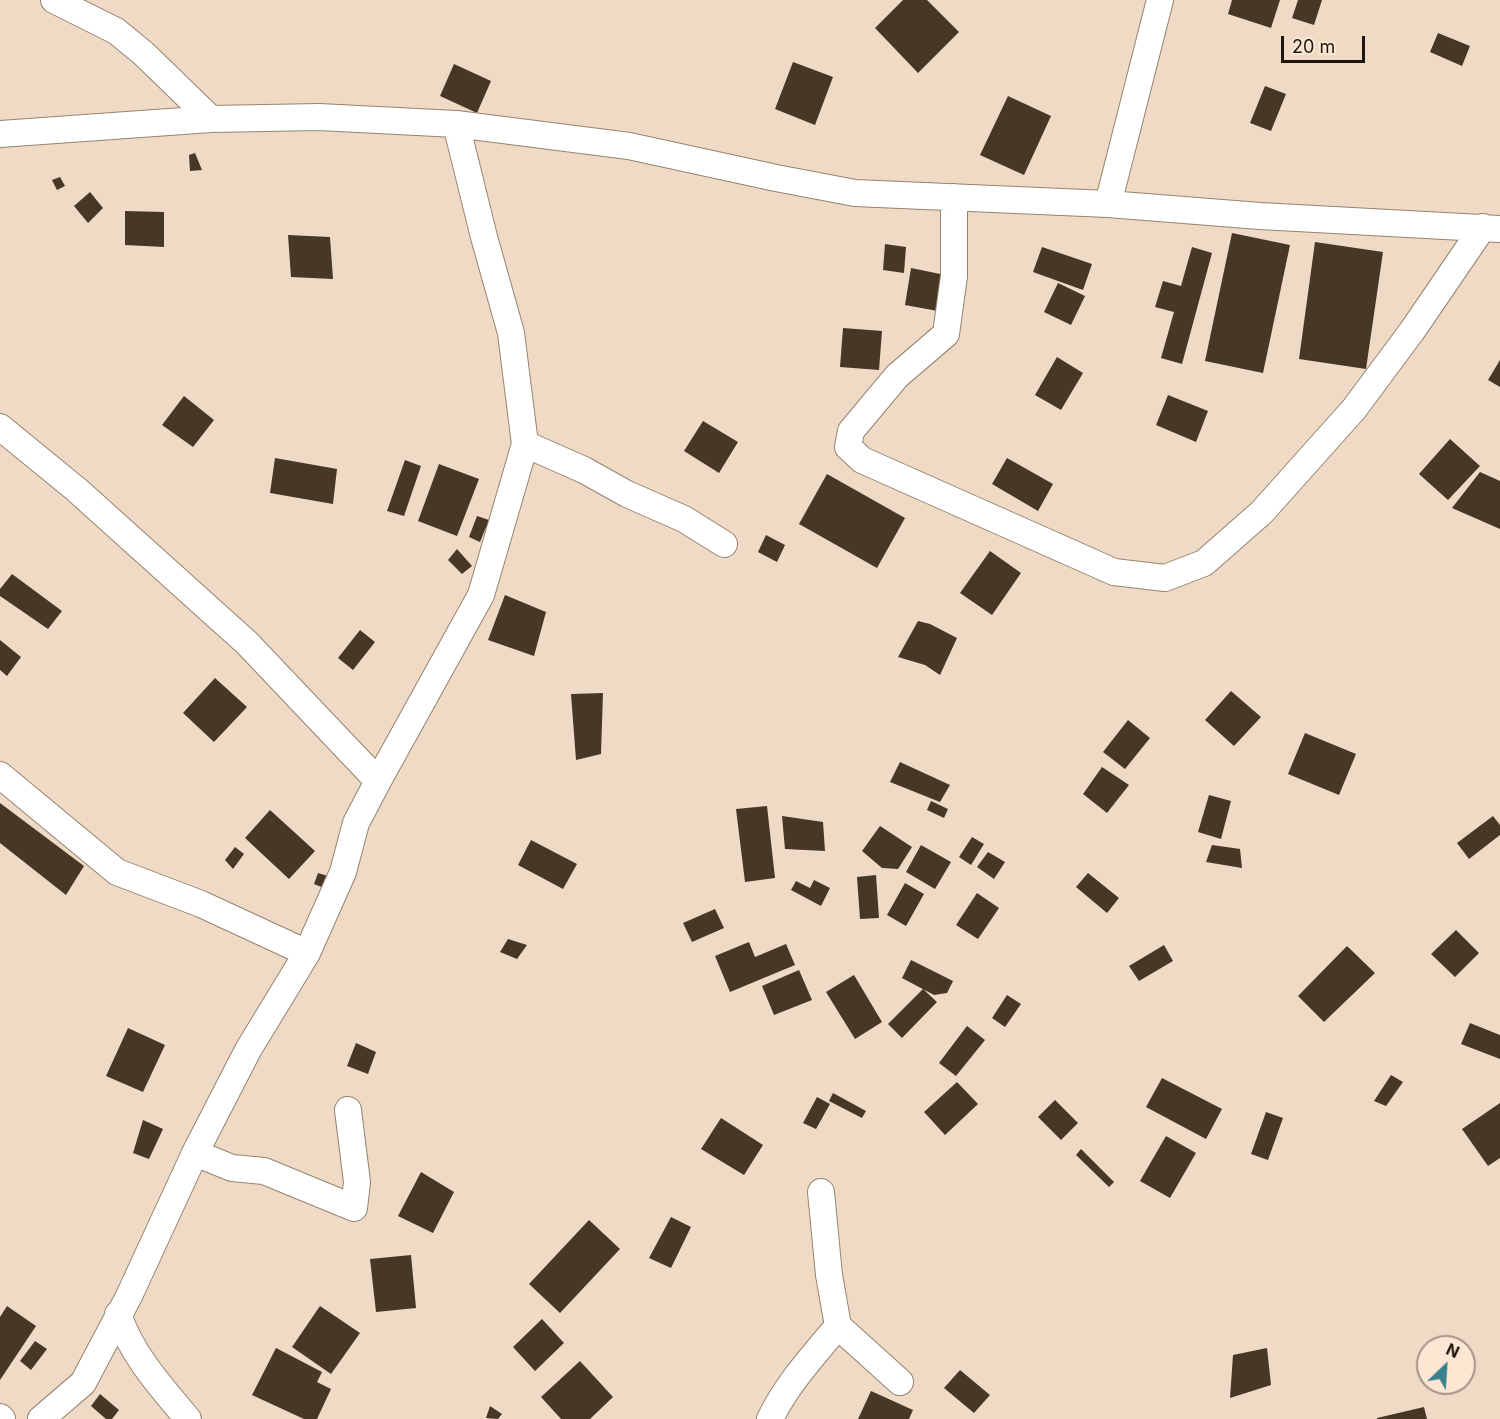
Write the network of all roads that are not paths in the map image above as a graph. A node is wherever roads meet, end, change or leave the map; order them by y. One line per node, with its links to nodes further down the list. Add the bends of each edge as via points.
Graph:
1 (54, 0): 3 (street, via 116,31)
2 (1160, 0): 7 (street)
3 (211, 119): 4 (street, via 319,117); 5 (street)
4 (456, 124): 6 (street, via 629,146 855,193); 10 (street, via 510,333)
5 (0, 134)
6 (954, 197): 7 (street); 8 (street, via 954,276 946,334 897,376 851,431 848,447 862,460 1114,573 1165,578 1204,563 1262,512 1354,409)
7 (1108, 204): 8 (street)
8 (1492, 228)
9 (0, 427): 13 (street, via 247,643)
10 (525, 444): 11 (street, via 684,519); 13 (street, via 481,595)
11 (724, 544)
12 (0, 775): 14 (street, via 117,872 201,904)
13 (378, 781): 14 (street, via 356,822 343,873)
14 (307, 953): 16 (street, via 248,1050)
15 (348, 1110): 16 (street, via 357,1182 354,1209 264,1171 232,1168)
16 (195, 1153): 18 (street)
17 (820, 1192): 19 (street)
18 (118, 1314): 21 (street, via 83,1383); 22 (street, via 140,1358)
19 (838, 1326): 20 (street); 23 (street, via 805,1365)
20 (900, 1382)
21 (41, 1419)
22 (188, 1419)
23 (770, 1419)

